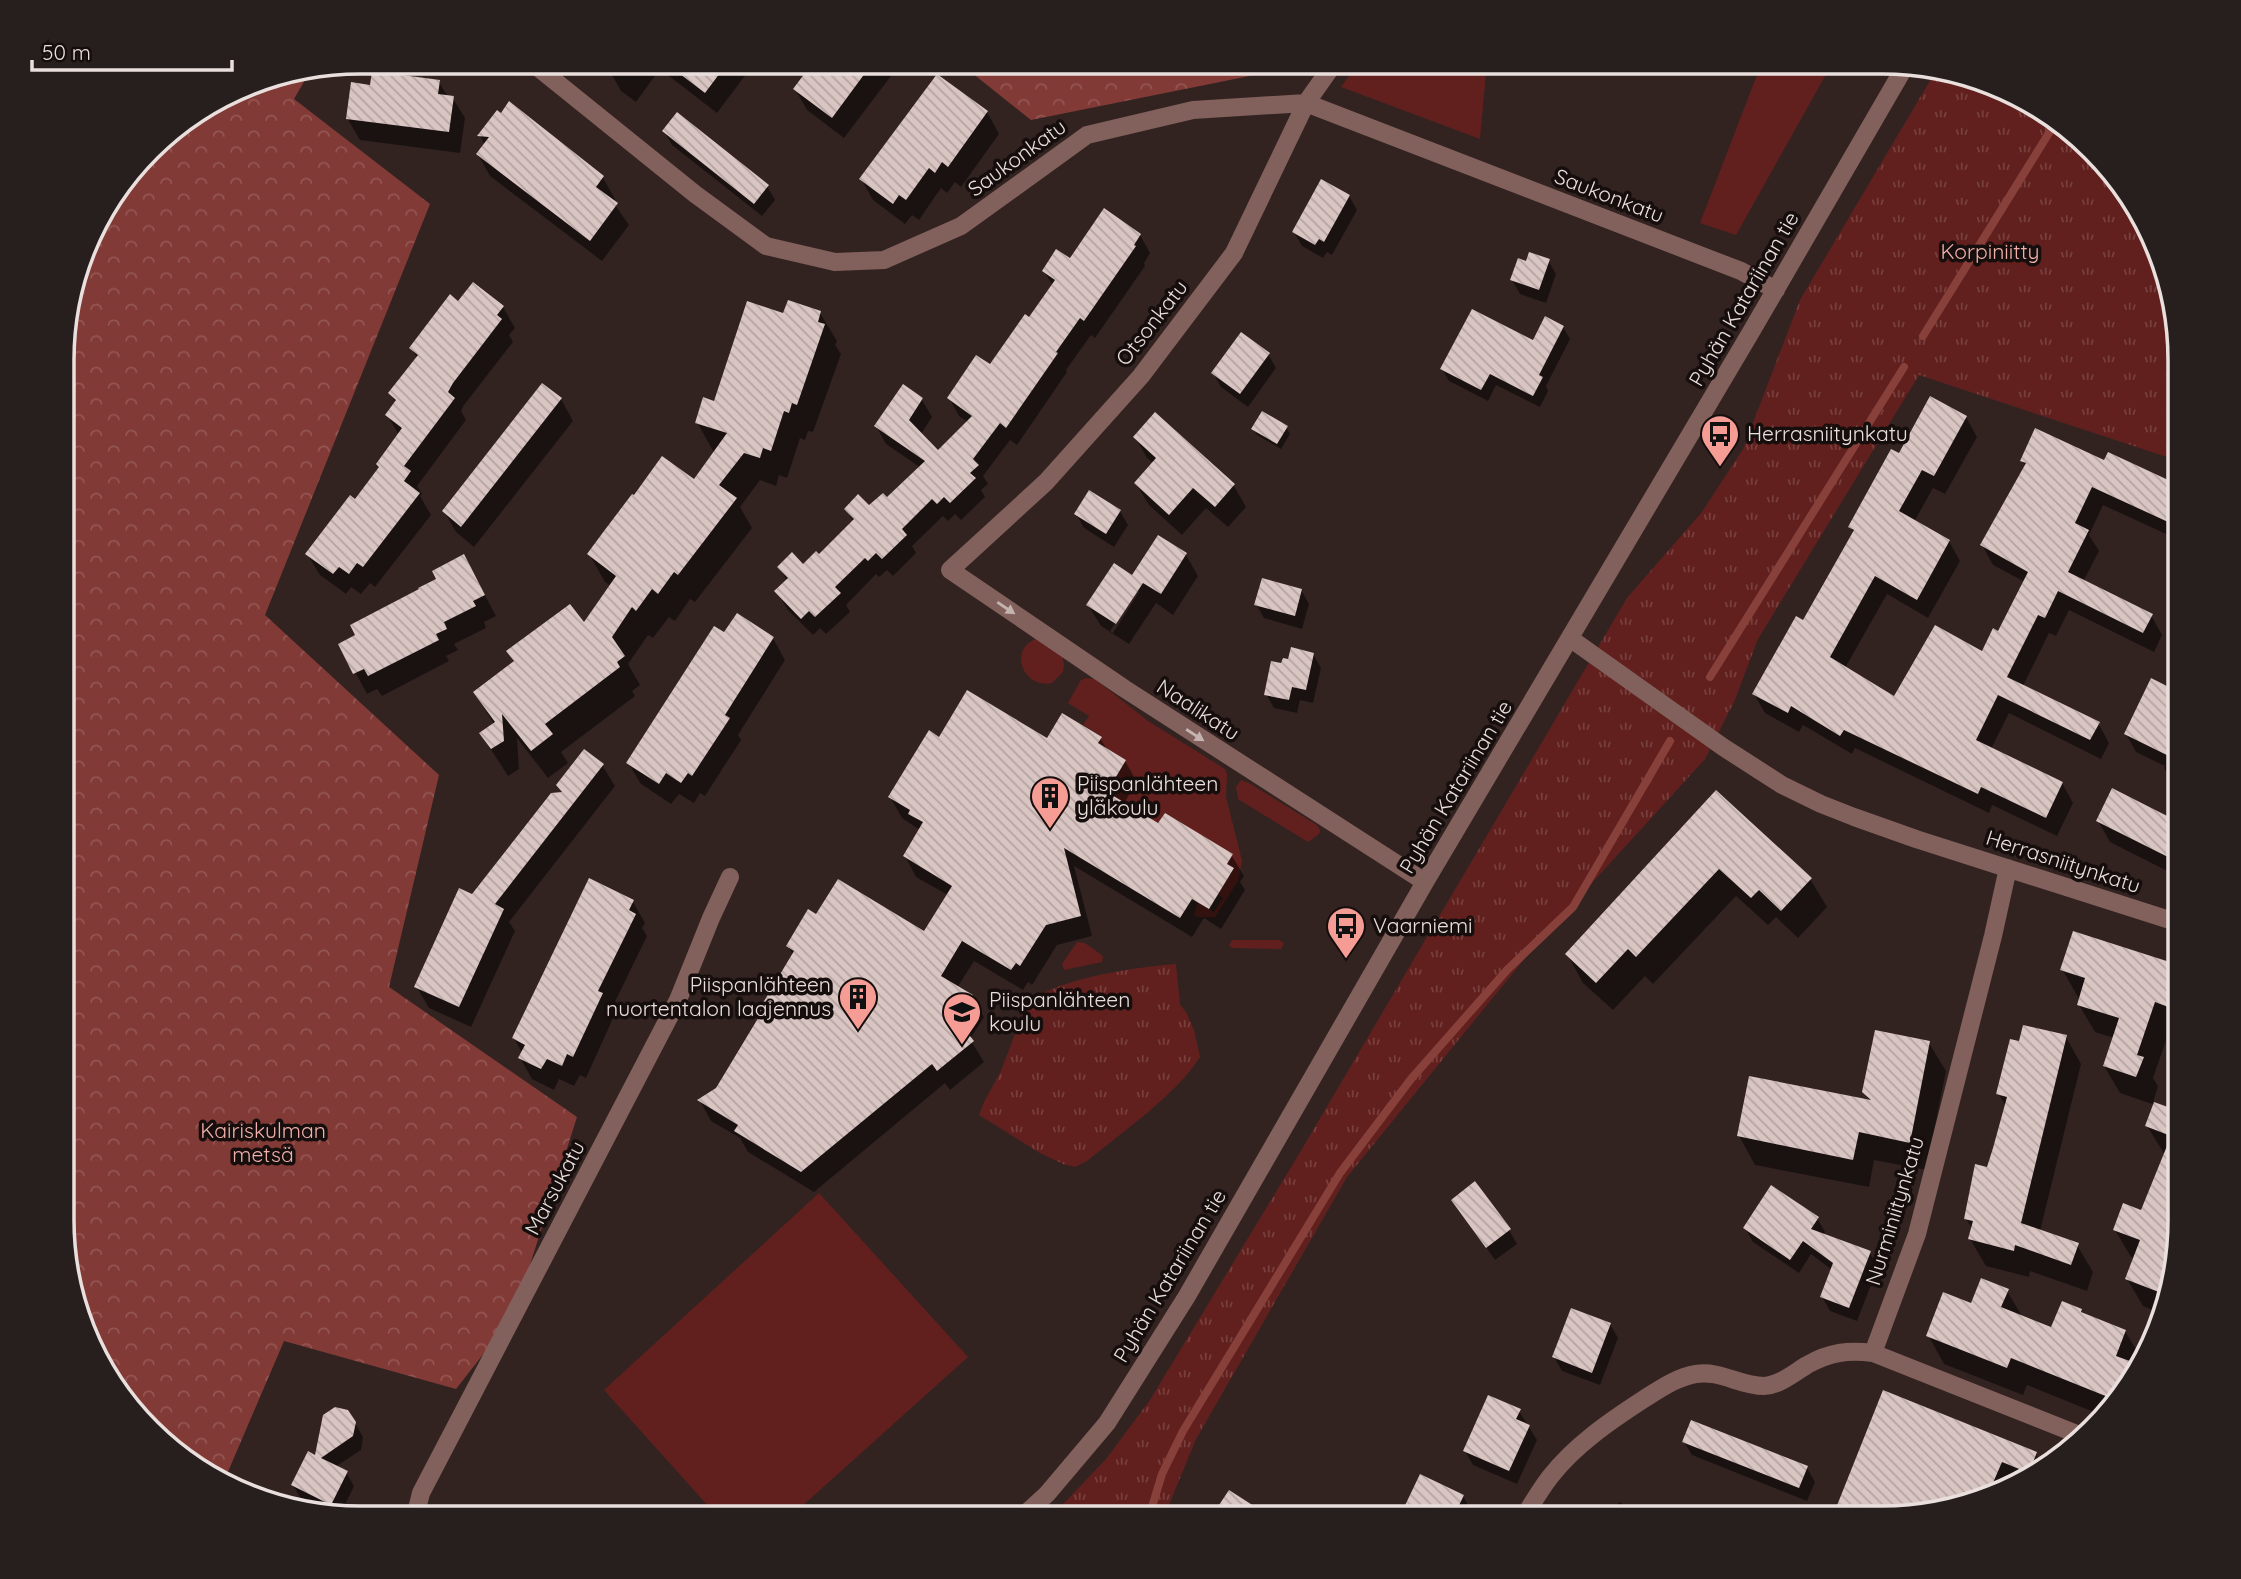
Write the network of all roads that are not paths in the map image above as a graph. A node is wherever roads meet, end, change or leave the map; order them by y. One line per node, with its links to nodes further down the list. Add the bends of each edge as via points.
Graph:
1 (546, 74): 4 (street, Saukonkatu, via 766,247 835,262 884,260 961,226 1087,135 1193,110)
2 (1327, 74): 4 (street, Otsonkatu)
3 (1901, 74): 5 (street, Pyhän Katariinan tie)
4 (1306, 103): 5 (street, Saukonkatu, via 1741,271); 6 (street, Otsonkatu, via 1234,253 1141,376 1046,482)
5 (1776, 290): 7 (street, Pyhän Katariinan tie)
6 (950, 570): 10 (street, Naalikatu, one-way to 10, via 1125,690)
7 (1571, 639): 8 (street, Herrasniitynkatu, via 1782,785 1854,817); 10 (street, Pyhän Katariinan tie)
8 (2008, 868): 11 (street, Herrasniitynkatu); 12 (street, Nurminiitynkatu, via 1917,1234)
9 (730, 877): 14 (street, Marsukatu, via 678,1000)
10 (1425, 883): 15 (street, Pyhän Katariinan tie, via 1187,1296 1107,1423)
11 (2168, 919)
12 (1873, 1353): 13 (street); 16 (street, via 1852,1350 1831,1355 1765,1386 1716,1373 1670,1382 1582,1444 1551,1476)
13 (2072, 1432)
14 (418, 1506)
15 (1034, 1506)
16 (1531, 1506)

